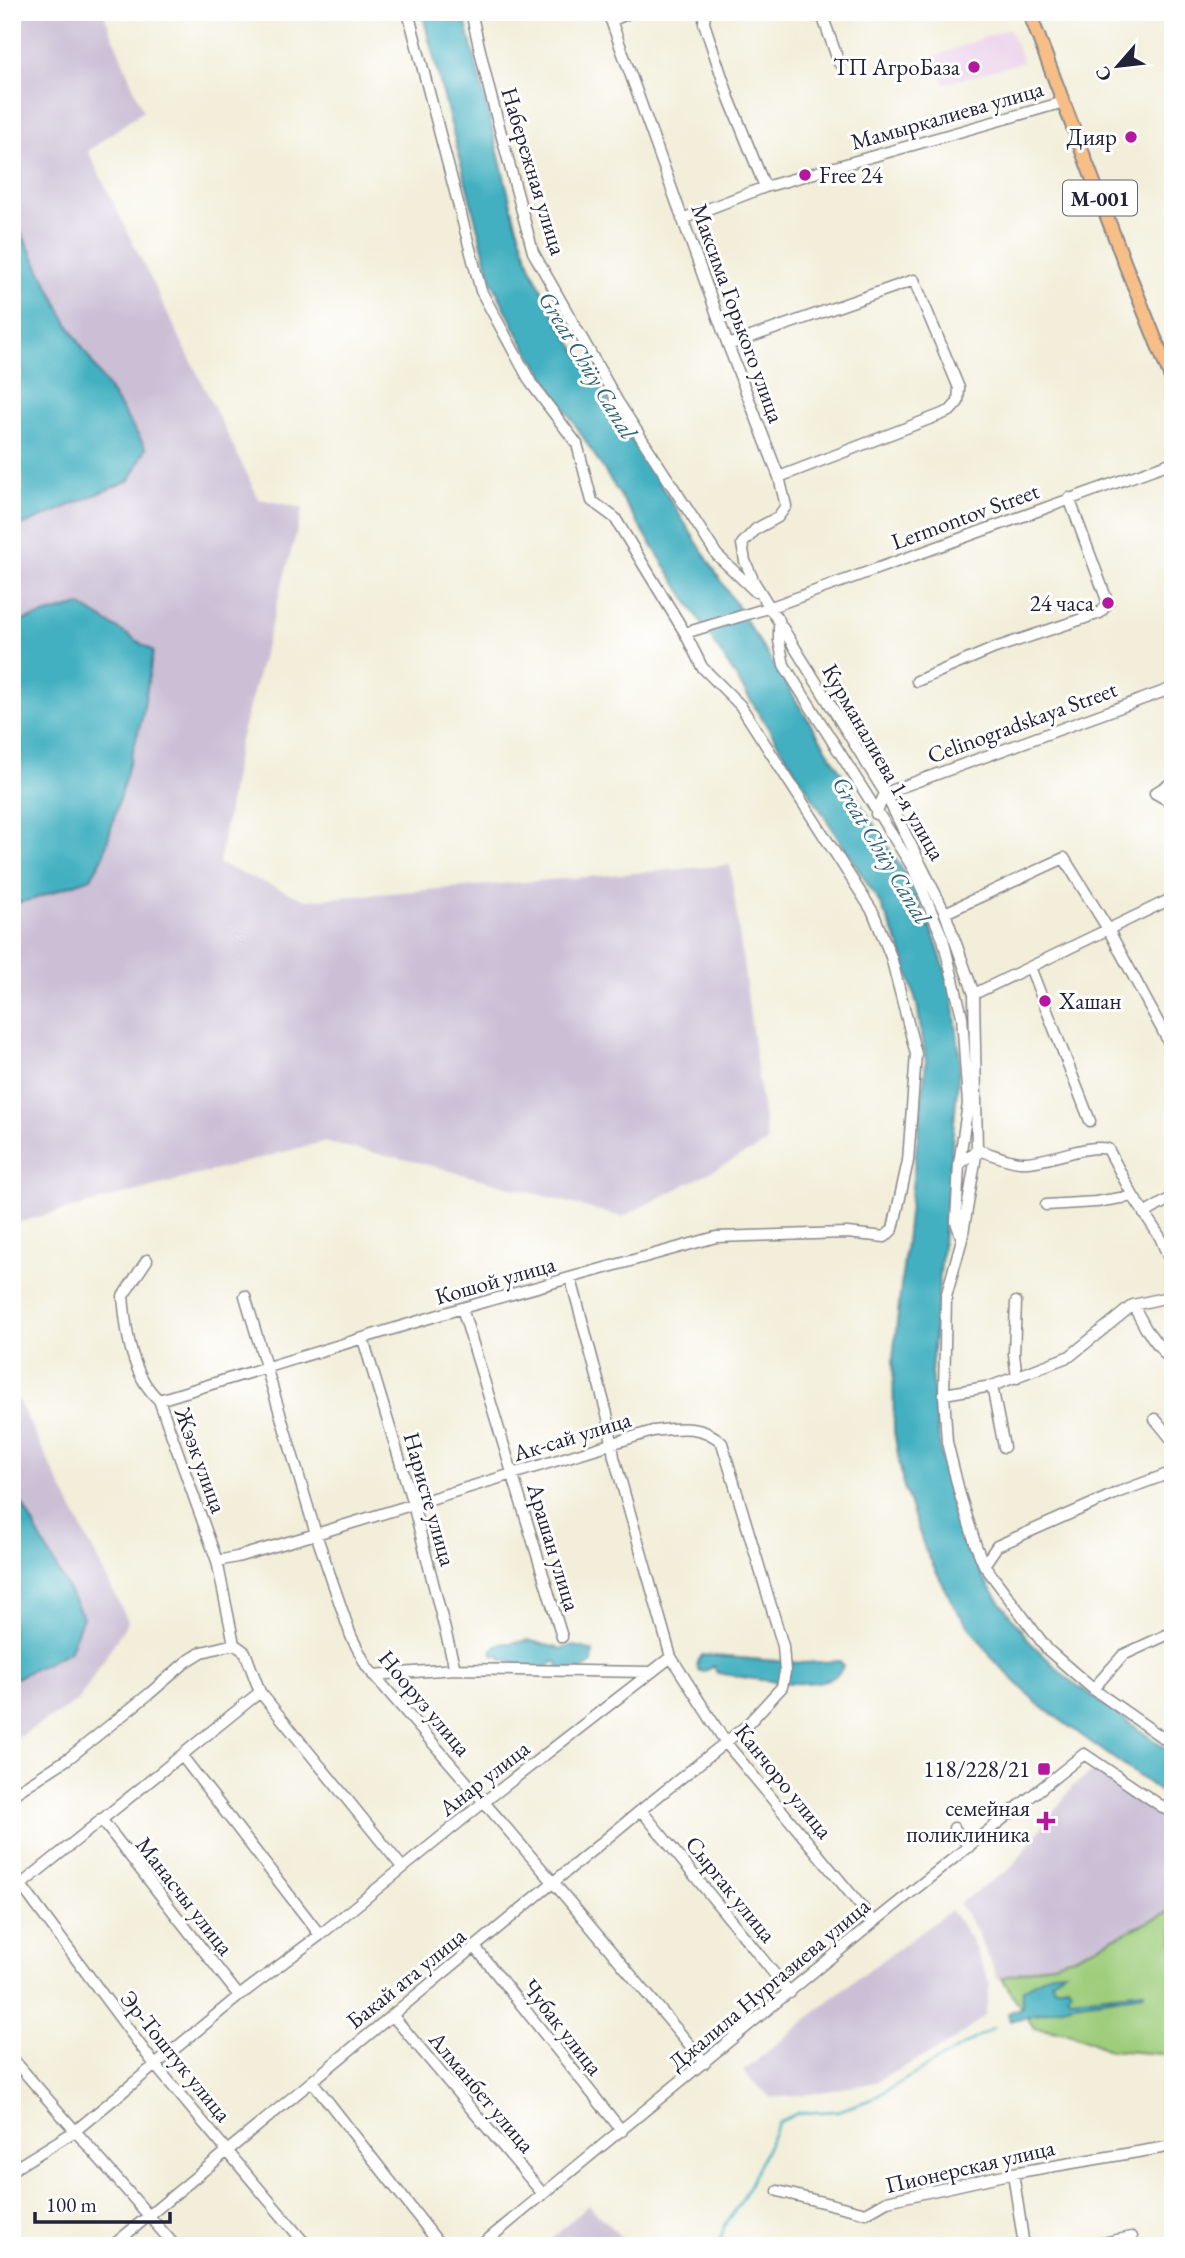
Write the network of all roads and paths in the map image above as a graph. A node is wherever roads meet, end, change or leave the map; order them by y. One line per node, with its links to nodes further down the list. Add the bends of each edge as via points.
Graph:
1 (408, 12): 19 (street, via 481,291 531,383 578,444 592,501 615,518)
2 (471, 12): 17 (street, Набережная улица, via 533,253 618,402 717,555)
3 (631, 12): 7 (street)
4 (705, 12): 10 (street, via 729,98)
5 (821, 12): 8 (street)
6 (1030, 12): 9 (main road, М-001)
7 (609, 16): 11 (street, Максима Горького улица)
8 (839, 63)
9 (1064, 102): 10 (street, Мамыркалиева улица); 13 (main road, М-001)
10 (765, 187): 11 (street, Мамыркалиева улица)
11 (682, 219): 12 (street, Максима Горького улица)
12 (728, 345): 15 (street, Максима Горького улица); 15 (street, via 914,280 960,388 958,402 950,411)
13 (1173, 383)
14 (1173, 462): 16 (street, Lermontov Street)
15 (779, 477): 17 (street, Максима Горького улица, via 786,506 743,544 754,582)
16 (1069, 498): 17 (street, Lermontov Street); 20 (street, via 1108,603 1100,613 995,648)
17 (771, 607): 18 (street, Курманалиева 1-я улица); 19 (street, Lermontov Street)
18 (779, 620): 23 (street, Курманалиева 1-я улица); 25 (street, via 784,665)
19 (690, 631): 43 (street, Кошой улица, via 702,667 740,705 873,912 891,957 916,1054 908,1161 893,1229 885,1237 847,1233 716,1237)
20 (918, 681)
21 (1173, 688): 23 (street, Celinogradskaya Street)
22 (1173, 782): 24 (street, via 1155,793)
23 (885, 793): 25 (street); 27 (street, Курманалиева 1-я улица)
24 (1173, 806)
25 (876, 814): 31 (street, via 913,869 943,939)
26 (1173, 898): 28 (street)
27 (945, 913): 28 (street, via 1064,858); 30 (street, Курманалиева 1-я улица)
28 (1108, 929): 29 (street); 32 (street)
29 (1030, 967): 30 (street); 33 (street)
30 (974, 994): 31 (street); 34 (street, Курманалиева 1-я улица)
31 (962, 1016): 35 (street, via 968,1104)
32 (1173, 1050)
33 (1090, 1121)
34 (977, 1150): 35 (street); 36 (street, via 1021,1162 1108,1149); 40 (street, Курманалиева 1-я улица)
35 (959, 1164): 40 (street, via 956,1222)
36 (1133, 1196): 38 (street); 39 (street)
37 (1171, 1198): 39 (street)
38 (1046, 1205)
39 (1144, 1214): 42 (street)
40 (962, 1239): 54 (street, Курманалиева 1-я улица, via 946,1297)
41 (147, 1260): 55 (street, Жээк улица, via 122,1296 127,1339 147,1390)
42 (1173, 1268)
43 (571, 1279): 48 (street, Кошой улица); 58 (street)
44 (245, 1296): 51 (street, Нооруз улица)
45 (1173, 1296): 47 (street)
46 (1016, 1302): 52 (street)
47 (1133, 1305): 50 (street); 52 (street, via 1070,1356)
48 (462, 1308): 49 (street, Кошой улица); 61 (street, Арашан улица)
49 (363, 1339): 51 (street, Кошой улица); 62 (street, Наристе улица)
50 (1165, 1354)
51 (266, 1368): 55 (street, Кошой улица); 63 (street, Нооруз улица)
52 (1017, 1378): 53 (street)
53 (992, 1386): 54 (street); 59 (street)
54 (944, 1394): 65 (street, Курманалиева 1-я улица, via 947,1442 956,1482)
55 (159, 1400): 64 (street, Жээк улица)
56 (1155, 1419): 57 (street)
57 (1173, 1441)
58 (612, 1443): 61 (street, Ак-сай улица); 69 (street); 75 (street, Ак-сай улица, via 682,1427 714,1435 722,1443 783,1646 785,1672 782,1687)
59 (1004, 1447)
60 (1173, 1472): 65 (street, via 997,1546)
61 (512, 1475): 62 (street, Ак-сай улица); 67 (street, Арашан улица)
62 (414, 1504): 63 (street, Ак-сай улица); 70 (street, Наристе улица)
63 (316, 1534): 64 (street, Ак-сай улица); 72 (street, Нооруз улица, via 351,1636)
64 (217, 1561): 68 (street, Жээк улица)
65 (984, 1564): 73 (street, Курманалиева 1-я улица, via 1048,1650)
66 (1173, 1632): 73 (street, via 1124,1655)
67 (562, 1637)
68 (234, 1644): 74 (street, Жээк улица, via 245,1652); 78 (street, via 202,1652 186,1662 69,1758)
69 (671, 1657): 71 (street, Анар улица); 75 (street, Канчоро улица)
70 (455, 1669): 71 (street); 72 (street)
71 (652, 1672): 79 (street, Анар улица)
72 (373, 1675): 79 (street, Нооруз улица)
73 (1093, 1689): 76 (street, Курманалиева 1-я улица)
74 (260, 1692): 77 (street); 85 (street)
75 (726, 1742): 80 (street, Бакай ата улица); 89 (street, Канчоро улица)
76 (1173, 1745)
77 (182, 1756): 82 (street); 90 (street)
78 (12, 1795)
79 (484, 1802): 85 (street, Анар улица); 86 (street, Нооруз улица)
80 (641, 1810): 86 (street, Бакай ата улица); 92 (street, Сыргак улица)
81 (1173, 1814): 84 (street, Джалила Нургазиева улица, via 1084,1754)
82 (101, 1819): 87 (street); 93 (street, Манасчы улица)
83 (954, 1828): 84 (street)
84 (969, 1846): 89 (street, Джалила Нургазиева улица)
85 (402, 1867): 90 (street, Анар улица)
86 (554, 1882): 91 (street, Бакай ата улица); 95 (street, Нооруз улица)
87 (21, 1885): 88 (street); 97 (street, Эр-Тоштук улица)
88 (12, 1892)
89 (874, 1922): 92 (street, Джалила Нургазиева улица)
90 (320, 1934): 93 (street, Анар улица)
91 (475, 1947): 94 (street, Бакай ата улица); 100 (street, Чубак улица)
92 (790, 1993): 95 (street, Джалила Нургазиева улица)
93 (239, 1996): 97 (street, Анар улица)
94 (392, 2015): 98 (street, Бакай ата улица); 106 (street, Алманбет улица)
95 (705, 2063): 100 (street, Джалила Нургазиева улица)
96 (14, 2064): 99 (street)
97 (155, 2065): 99 (street, Анар улица); 102 (street, Эр-Тоштук улица)
98 (312, 2081): 102 (street, Бакай ата улица); 112 (street)
99 (75, 2131): 103 (street, Анар улица); 107 (street)
100 (622, 2131): 106 (street, Джалила Нургазиева улица)
101 (1173, 2146): 104 (street, Пионерская улица)
102 (227, 2149): 107 (street, Бакай ата улица); 111 (street, Эр-Тоштук улица)
103 (12, 2170)
104 (1013, 2173): 105 (street, Пионерская улица, via 887,2201 866,2213); 114 (street)
105 (778, 2191)
106 (543, 2194): 113 (street, Джалила Нургазиева улица)
107 (149, 2215): 109 (street, Бакай ата улица); 110 (street)
108 (1132, 2237): 115 (street)
109 (112, 2246)
110 (175, 2246)
111 (307, 2246)
112 (441, 2246)
113 (480, 2246)
114 (1024, 2246)
115 (1087, 2246)

